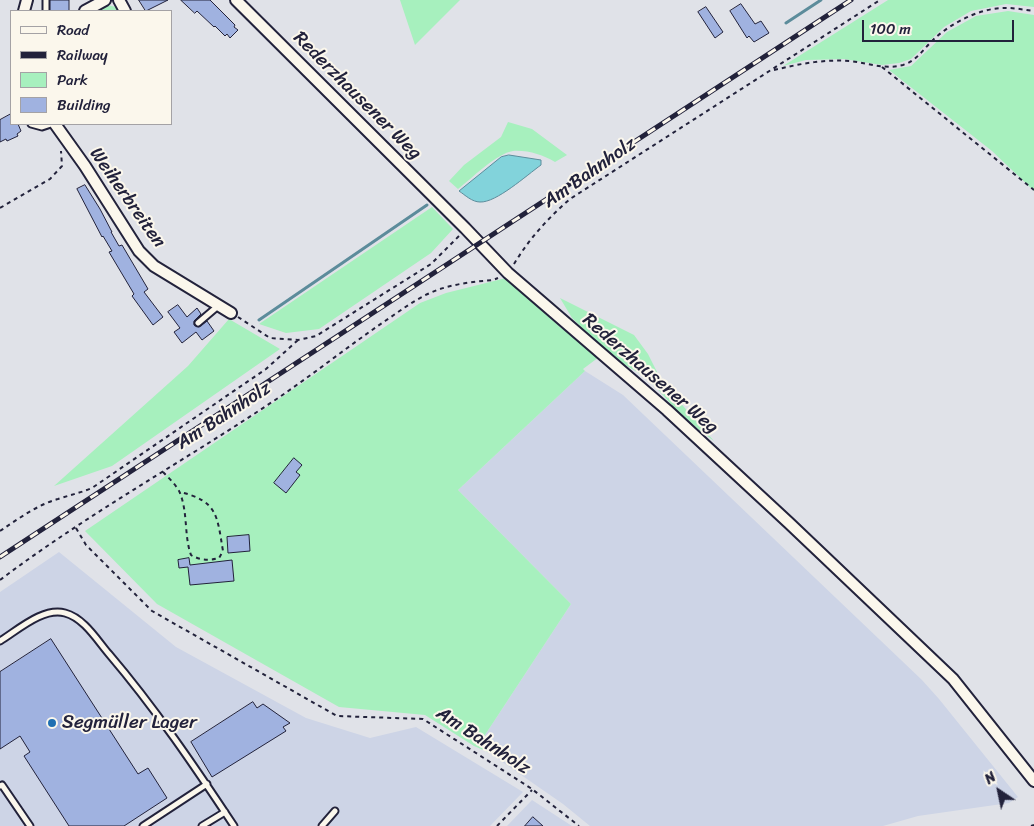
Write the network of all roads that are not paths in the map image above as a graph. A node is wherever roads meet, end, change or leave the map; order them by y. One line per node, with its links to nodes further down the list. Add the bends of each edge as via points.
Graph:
1 (105, 0): 3 (street)
2 (236, 0): 11 (street, Rederzhausener Weg, via 508,273 667,410 953,679)
3 (87, 10)
4 (34, 125): 5 (lane, via 42,128)
5 (50, 125)
6 (54, 125): 7 (street, Weiherbreiten, via 85,166 139,251 154,266)
7 (218, 306): 8 (street, Weiherbreiten); 9 (lane)
8 (232, 313)
9 (198, 324)
10 (0, 641): 12 (lane, via 40,616 54,612 73,617 88,628 137,686)
11 (1034, 781)
12 (207, 784): 15 (lane); 17 (lane)
13 (0, 786): 16 (lane)
14 (335, 811): 20 (lane)
15 (225, 812): 18 (lane); 19 (lane)
16 (30, 826)
17 (143, 826)
18 (202, 826)
19 (234, 826)
20 (322, 826)

